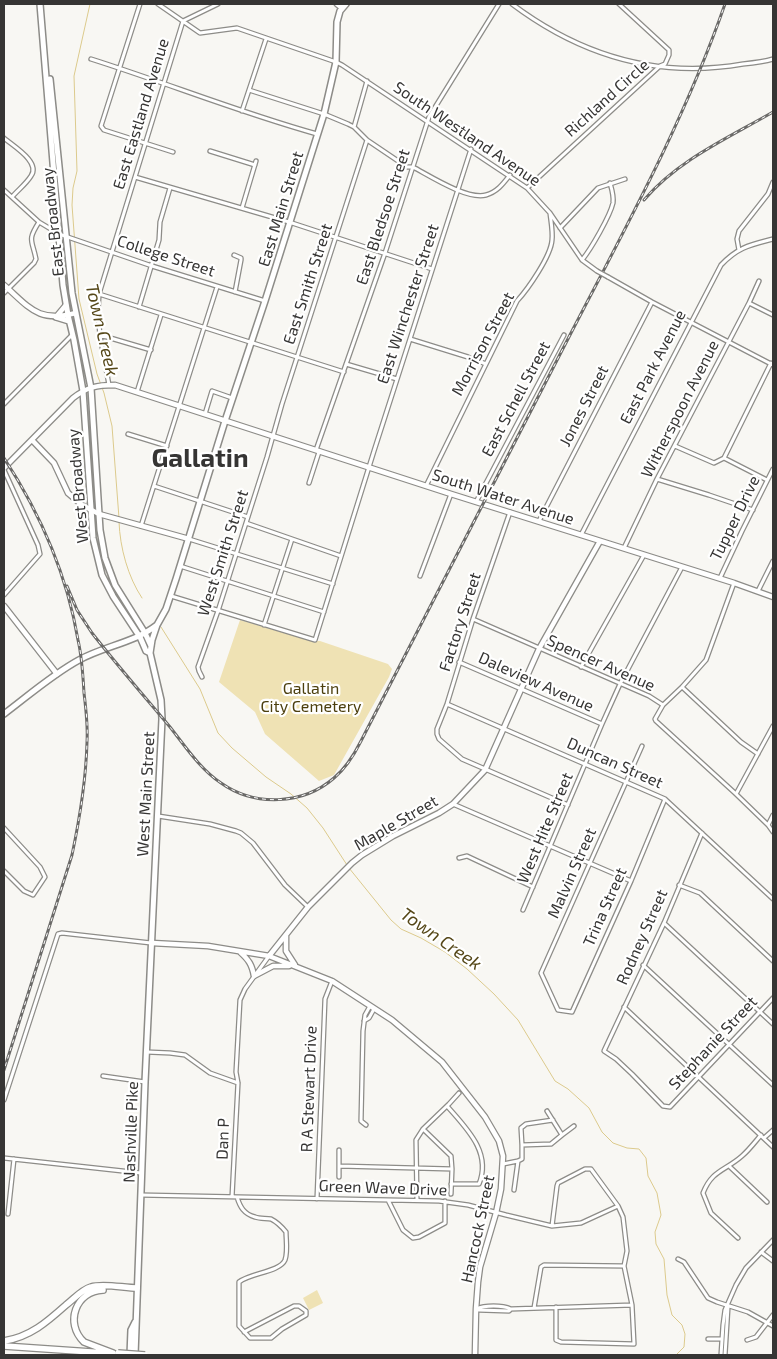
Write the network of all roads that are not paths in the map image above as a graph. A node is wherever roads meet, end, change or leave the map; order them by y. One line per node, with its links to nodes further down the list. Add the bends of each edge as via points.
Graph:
1 (40, 4): 14 (main road, East Broadway)
2 (140, 4): 17 (street)
3 (158, 4): 10 (street, South Westland Avenue)
4 (218, 4): 10 (street, East Eastland Avenue)
5 (337, 4): 9 (street, East Main Street)
6 (499, 4): 23 (street, East Bledsoe Street)
7 (512, 4): 16 (street, via 542,25 586,47 612,57)
8 (619, 4): 16 (street, Richland Circle, via 669,50 665,64)
9 (344, 6): 15 (main road, East Main Street, via 337,22)
10 (183, 21): 11 (street, South Westland Avenue, via 200,33 237,28); 19 (street, East Eastland Avenue)
11 (266, 39): 15 (street, South Westland Avenue); 20 (street)
12 (92, 59): 17 (street)
13 (773, 59): 16 (street, via 714,68)
14 (46, 60): 48 (main road, East Broadway); 49 (main road, East Broadway)
15 (336, 62): 18 (street, South Westland Avenue); 22 (main road, East Main Street)
16 (660, 66): 39 (street, Richland Circle)
17 (119, 68): 19 (street); 28 (street, via 102,129)
18 (367, 82): 23 (street, South Westland Avenue); 24 (street)
19 (163, 83): 21 (street); 28 (street, East Eastland Avenue)
20 (249, 90): 21 (street); 22 (street)
21 (242, 111): 25 (street)
22 (321, 113): 24 (street); 25 (main road, East Main Street)
23 (428, 122): 29 (street, South Westland Avenue); 32 (street, East Bledsoe Street)
24 (354, 127): 27 (street)
25 (317, 134): 46 (main road, East Main Street)
26 (4, 138): 42 (street, via 28,158 34,169 32,176)
27 (367, 140): 32 (street); 50 (street, East Smith Street)
28 (145, 144): 31 (street); 34 (street, East Eastland Avenue)
29 (471, 149): 33 (street, South Westland Avenue); 41 (street, East Winchester Street)
30 (210, 151): 43 (street, via 255,163)
31 (174, 152)
32 (413, 167): 41 (street); 54 (street, East Bledsoe Street)
33 (510, 175): 39 (street, South Westland Avenue); 41 (street, via 502,186 487,195)
34 (135, 177): 38 (street); 53 (street, East Eastland Avenue)
35 (625, 179): 37 (street)
36 (773, 182): 52 (street, via 768,194 739,231)
37 (610, 183): 47 (street, via 598,188); 56 (street, via 614,197 612,208)
38 (170, 188): 43 (street); 57 (street)
39 (528, 188): 44 (street, South Westland Avenue)
40 (4, 190): 42 (street, College Street)
41 (458, 191): 58 (street, East Winchester Street)
42 (12, 197): 45 (street, College Street)
43 (242, 208): 46 (street)
44 (550, 213): 47 (street, South Westland Avenue); 88 (street, Morrison Street, via 552,241 546,259 517,301)
45 (39, 222): 48 (street, College Street); 62 (street, via 31,240 35,261)
46 (289, 222): 50 (street); 66 (main road, East Main Street)
47 (560, 228): 56 (street, South Westland Avenue)
48 (59, 234): 49 (street, College Street); 69 (main road, East Broadway)
49 (69, 237): 53 (street, College Street); 71 (main road, East Broadway)
50 (336, 237): 54 (street); 86 (street, East Smith Street)
51 (773, 239): 52 (street, East Park Avenue)
52 (739, 250): 77 (street, East Park Avenue, via 721,265)
53 (112, 252): 57 (street, College Street); 65 (street, East Eastland Avenue)
54 (385, 253): 58 (street); 87 (street, East Bledsoe Street)
55 (234, 255): 63 (street, via 241,258)
56 (582, 260): 67 (street, South Westland Avenue, bridge)
57 (152, 266): 61 (street, College Street); 70 (street)
58 (432, 269): 82 (street, East Winchester Street)
59 (759, 281): 68 (street, Witherspoon Avenue)
60 (4, 285): 62 (street)
61 (217, 286): 63 (street, College Street); 78 (street)
62 (8, 288): 64 (street); 75 (street, via 36,312)
63 (235, 292): 66 (street, College Street)
64 (4, 293)
65 (99, 294): 70 (street); 80 (street, East Eastland Avenue)
66 (265, 301): 83 (main road, East Main Street)
67 (652, 302): 77 (street, South Westland Avenue); 124 (street, Jones Street)
68 (749, 303): 74 (street); 84 (street, Witherspoon Avenue)
69 (66, 305): 72 (main road, East Broadway); 75 (street)
70 (139, 307): 73 (street)
71 (76, 313): 72 (street); 93 (main road, East Broadway)
72 (68, 315): 75 (street); 76 (main road, East Broadway)
73 (161, 315): 78 (street); 85 (street)
74 (773, 315)
75 (56, 317): 76 (main road)
76 (69, 321): 81 (main road, East Broadway)
77 (690, 322): 84 (street, South Westland Avenue); 127 (street, East Park Avenue)
78 (204, 328): 83 (street); 98 (street)
79 (564, 335): 118 (street, East Schell Street)
80 (100, 336): 85 (street); 92 (street, East Eastland Avenue)
81 (73, 337): 94 (main road, West Broadway); 97 (street)
82 (410, 339): 88 (street); 91 (street, East Winchester Street)
83 (252, 342): 86 (street); 96 (main road, East Main Street)
84 (729, 342): 89 (street, South Westland Avenue); 105 (street, Witherspoon Avenue)
85 (150, 350): 95 (street)
86 (298, 357): 90 (street); 102 (street, East Smith Street)
87 (346, 364): 90 (street, East Bledsoe Street); 91 (street)
88 (486, 364): 115 (street, Morrison Street)
89 (772, 364): 107 (street)
90 (344, 372): 106 (street, East Bledsoe Street)
91 (397, 378): 108 (street, East Winchester Street)
92 (107, 385): 93 (street, South Water Avenue); 95 (street, South Water Avenue)
93 (94, 387): 94 (street, South Water Avenue); 122 (main road, West Broadway)
94 (83, 391): 103 (street, South Water Avenue); 120 (main road, West Broadway)
95 (137, 392): 98 (street, South Water Avenue)
96 (232, 398): 99 (street, via 212,392); 100 (main road, East Main Street)
97 (4, 404)
98 (179, 406): 99 (street, South Water Avenue); 104 (street)
99 (205, 414): 100 (street, South Water Avenue)
100 (225, 421): 102 (street, South Water Avenue); 117 (main road)
101 (128, 434): 104 (street)
102 (272, 436): 106 (street, South Water Avenue); 123 (street, West Smith Street)
103 (32, 440): 109 (street, South Water Avenue); 120 (street, via 54,463 68,493)
104 (166, 446): 114 (street)
105 (675, 446): 107 (street, via 714,463); 111 (street, Witherspoon Avenue)
106 (318, 451): 108 (street, South Water Avenue); 113 (street, East Bledsoe Street)
107 (724, 458): 112 (street)
108 (369, 467): 115 (street, South Water Avenue); 134 (street, East Winchester Street)
109 (4, 469): 147 (street, via 40,554)
110 (773, 469): 112 (street, Tupper Drive)
111 (657, 479): 119 (street); 131 (street, Witherspoon Avenue)
112 (768, 480): 119 (street, Tupper Drive)
113 (309, 483)
114 (153, 486): 117 (street); 126 (street)
115 (426, 486): 116 (street, South Water Avenue)
116 (451, 494): 118 (street, South Water Avenue); 140 (street)
117 (200, 502): 123 (street); 128 (main road)
118 (476, 502): 121 (street, South Water Avenue)
119 (753, 510): 142 (street, Tupper Drive)
120 (92, 511): 122 (street); 141 (main road, West Broadway, via 93,538)
121 (510, 512): 124 (street, South Water Avenue); 154 (street, Factory Street)
122 (99, 514): 126 (street); 139 (main road, via 105,558)
123 (248, 517): 125 (street, West Smith Street)
124 (539, 522): 127 (street, South Water Avenue)
125 (246, 523): 129 (street); 132 (street, West Smith Street)
126 (141, 526): 128 (street)
127 (581, 535): 130 (street, South Water Avenue)
128 (189, 539): 132 (street); 136 (main road)
129 (292, 539): 134 (street); 138 (street)
130 (600, 541): 131 (street, South Water Avenue); 158 (street, Maple Street)
131 (624, 548): 133 (street, South Water Avenue)
132 (236, 554): 138 (street); 143 (street, West Smith Street)
133 (644, 555): 137 (street, South Water Avenue); 161 (street)
134 (341, 556): 145 (street, East Winchester Street)
135 (773, 561): 146 (street)
136 (180, 566): 143 (street); 148 (main road)
137 (682, 567): 142 (street, South Water Avenue); 164 (street, West Hite Street)
138 (284, 568): 145 (street); 149 (street)
139 (111, 574): 141 (main road); 157 (main road)
140 (420, 576)
141 (104, 578): 157 (main road, West Broadway)
142 (720, 579): 144 (street, South Water Avenue)
143 (227, 582): 149 (street); 152 (street, West Smith Street)
144 (734, 583): 146 (street, South Water Avenue); 165 (street, via 706,660)
145 (333, 584): 153 (street, East Winchester Street)
146 (758, 591): 150 (street, South Water Avenue)
147 (4, 595)
148 (171, 596): 152 (street); 155 (main road)
149 (274, 596): 153 (street); 156 (street)
150 (773, 597)
151 (4, 606): 162 (street)
152 (218, 611): 156 (street); 163 (street, West Smith Street, via 198,667)
153 (324, 612): 156 (street, East Winchester Street, via 314,640)
154 (473, 619): 158 (street, Spencer Avenue); 160 (street, Factory Street)
155 (157, 625): 157 (main road); 159 (main road)
156 (264, 625)
157 (142, 635): 159 (main road, West Broadway, via 146,651); 162 (main road, via 81,659)
158 (540, 649): 161 (street, Spencer Avenue); 166 (street, Maple Street)
159 (151, 650): 183 (main road, West Main Street, via 162,705)
160 (459, 662): 166 (street, Daleview Avenue); 167 (street, Factory Street)
161 (581, 667): 164 (street, Spencer Avenue)
162 (57, 674): 169 (main road)
163 (202, 677)
164 (620, 684): 168 (street, Spencer Avenue); 170 (street, West Hite Street)
165 (682, 687): 168 (street); 174 (street)
166 (522, 690): 170 (street, Daleview Avenue); 172 (street, Maple Street)
167 (446, 704): 172 (street, Duncan Street); 176 (street, Factory Street, via 437,729 439,739 462,758)
168 (663, 705): 178 (street, Spencer Avenue, via 656,722)
169 (4, 714)
170 (602, 724): 175 (street, West Hite Street)
171 (773, 726): 174 (street)
172 (504, 729): 175 (street, Duncan Street); 176 (street, Maple Street)
173 (642, 746): 177 (street, Malvin Street)
174 (758, 754): 178 (street)
175 (586, 764): 177 (street, Duncan Street); 181 (street, West Hite Street)
176 (486, 770): 180 (street, Maple Street); 181 (street)
177 (626, 783): 179 (street, Duncan Street); 190 (street, Malvin Street)
178 (736, 794): 184 (street, Spencer Avenue)
179 (665, 799): 187 (street, Duncan Street); 192 (street, Trina Street)
180 (454, 804): 188 (street); 196 (street, Maple Street, via 362,855)
181 (568, 805): 188 (street, West Hite Street)
182 (773, 815): 184 (street)
183 (158, 816): 196 (street, via 210,824 241,833); 200 (main road, West Main Street)
184 (768, 825): 186 (street, Spencer Avenue)
185 (4, 828): 191 (street, via 40,867 45,878 33,895 24,892)
186 (773, 832)
187 (702, 833): 193 (street, Rodney Street); 195 (street, Duncan Street)
188 (551, 846): 190 (street); 194 (street, West Hite Street)
189 (459, 858): 194 (street, via 467,856)
190 (590, 864): 192 (street); 211 (street, Malvin Street, via 541,973)
191 (4, 871)
192 (631, 881): 211 (street, Trina Street, via 572,1012)
193 (679, 885): 198 (street, Rodney Street); 203 (street, via 700,893)
194 (533, 886): 197 (street, West Hite Street)
195 (773, 899)
196 (308, 907): 199 (street, Maple Street)
197 (523, 910)
198 (664, 923): 204 (street, Rodney Street); 212 (street)
199 (286, 935): 202 (street, Maple Street); 205 (street, via 286,951)
200 (152, 943): 201 (street); 216 (main road, Nashville Pike); 223 (street, via 58,934)
201 (238, 951): 202 (street); 206 (street, via 250,962)
202 (269, 956): 205 (street, Hancock Street); 206 (street, Dan P)
203 (773, 961)
204 (643, 965): 210 (street, Rodney Street); 214 (street)
205 (296, 966): 206 (street, via 276,966); 207 (street, Hancock Street)
206 (254, 976): 220 (street, Dan P, via 240,1000)
207 (332, 981): 209 (street, Hancock Street); 252 (street, R A Stewart Drive, via 325,999)
208 (773, 998): 212 (street, Stephanie Street)
209 (372, 1007): 227 (street, via 363,1031 362,1121); 239 (street, Hancock Street, via 442,1062 499,1141)
210 (624, 1007): 215 (street, Rodney Street); 218 (street)
211 (558, 1010)
212 (760, 1012): 213 (street); 214 (street, Stephanie Street)
213 (773, 1024)
214 (729, 1044): 218 (street, Stephanie Street); 221 (street)
215 (604, 1051): 218 (street, Stephanie Street, via 666,1107 670,1107)
216 (147, 1052): 219 (main road, Nashville Pike); 220 (street, via 185,1055 205,1071)
217 (103, 1076): 219 (street)
218 (699, 1078): 232 (street)
219 (145, 1082): 244 (main road, Nashville Pike)
220 (238, 1082): 249 (street, Dan P)
221 (773, 1085)
222 (459, 1093): 224 (street)
223 (4, 1100)
224 (447, 1106): 229 (street); 246 (street, via 477,1144 483,1169 479,1184)
225 (547, 1111): 226 (street)
226 (553, 1120): 231 (street); 233 (street, via 526,1124 521,1128)
227 (366, 1125)
228 (574, 1126): 231 (street)
229 (423, 1129): 242 (street, via 416,1140); 243 (street, via 450,1156)
230 (773, 1130): 232 (street)
231 (562, 1135): 233 (street, via 551,1144)
232 (762, 1137): 234 (street); 241 (street)
233 (522, 1145): 238 (street, via 522,1159)
234 (773, 1147)
235 (339, 1150): 240 (street)
236 (4, 1158): 237 (street)
237 (14, 1159): 244 (street); 259 (street)
238 (518, 1161): 239 (street); 247 (street)
239 (503, 1164): 258 (street, Hancock Street)
240 (339, 1166): 242 (street); 245 (street)
241 (729, 1166): 256 (street); 261 (street, via 711,1178 703,1194 711,1213)
242 (417, 1168): 243 (street); 254 (street)
243 (452, 1169): 246 (street)
244 (142, 1173): 250 (main road, Nashville Pike)
245 (339, 1177)
246 (451, 1184): 248 (street)
247 (514, 1190)
248 (451, 1194)
249 (232, 1195): 250 (street, Green Wave Drive); 251 (street, Green Wave Drive)
250 (141, 1196): 267 (main road, Nashville Pike)
251 (237, 1197): 252 (street, Green Wave Drive); 277 (street, via 247,1213 276,1222 286,1232 286,1259 280,1266 239,1282 239,1326)
252 (317, 1198): 253 (street, Green Wave Drive)
253 (388, 1200): 254 (street, Green Wave Drive); 255 (street, via 404,1230 413,1238 444,1223)
254 (417, 1200): 255 (street, Green Wave Drive)
255 (445, 1202): 258 (street, Green Wave Drive)
256 (767, 1202)
257 (618, 1206): 260 (street, Green Wave Drive, via 582,1223); 260 (street, via 591,1169 585,1169 558,1183); 266 (street, via 626,1239)
258 (496, 1213): 260 (street, Green Wave Drive); 272 (street, Hancock Street, via 480,1267)
259 (8, 1214)
260 (552, 1226)
261 (738, 1238)
262 (773, 1240): 263 (street)
263 (761, 1252): 265 (street); 269 (street, via 746,1268)
264 (678, 1259): 269 (street, via 684,1262 708,1298)
265 (773, 1261)
266 (624, 1266): 268 (street); 271 (street, via 544,1265)
267 (137, 1290): 274 (main road, Nashville Pike); 281 (highway, via 92,1287 35,1330); 283 (highway, via 91,1292 76,1308 75,1328 80,1338)
268 (632, 1305): 270 (street); 270 (street, via 634,1344 556,1340)
269 (728, 1306): 275 (street); 279 (street, via 722,1325)
270 (556, 1307): 271 (street)
271 (534, 1308): 272 (street, via 509,1311)
272 (476, 1309): 287 (street, Hancock Street)
273 (773, 1315): 275 (street)
274 (135, 1322): 284 (main road, Nashville Pike); 285 (main road, Nashville Pike)
275 (768, 1323): 276 (street); 280 (street, via 756,1337)
276 (773, 1326)
277 (244, 1332): 277 (street, via 250,1338 271,1338 306,1315 306,1311 294,1306)
278 (708, 1339): 279 (street)
279 (724, 1339): 288 (street)
280 (747, 1340)
281 (4, 1341)
282 (4, 1346): 283 (highway)
283 (116, 1353): 286 (highway, bridge)
284 (130, 1355)
285 (135, 1355)
286 (145, 1355)
287 (475, 1355)
288 (723, 1355)

